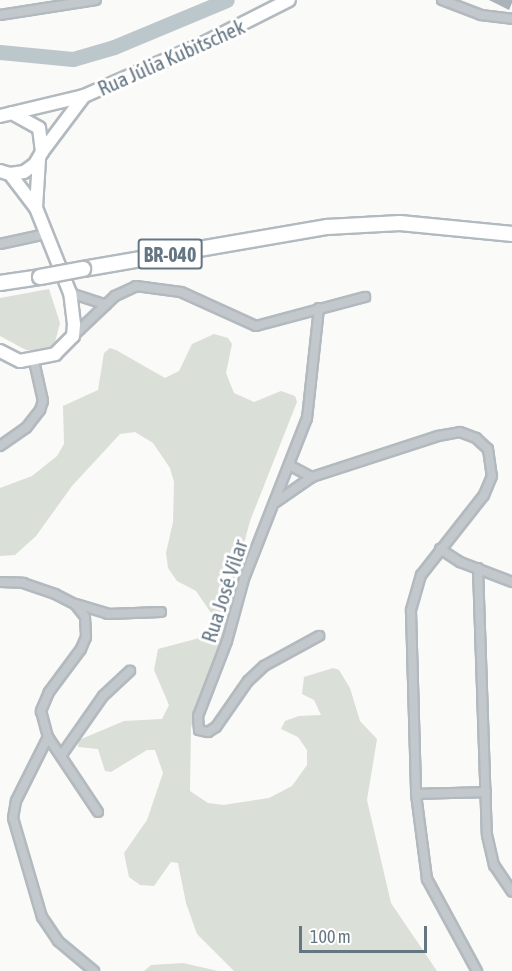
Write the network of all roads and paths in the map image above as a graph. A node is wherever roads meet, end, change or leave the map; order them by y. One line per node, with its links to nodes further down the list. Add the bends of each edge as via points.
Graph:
1 (96, 0): 4 (street)
2 (289, 0): 6 (main road, Rua Júlia Kubitschek, via 204,44)
3 (442, 0): 5 (street, via 481,15)
4 (0, 15)
5 (512, 20)
6 (84, 96): 7 (main road, Rua Júlia Kubitschek); 8 (main road, Rua Júlia Kubitschek)
7 (6, 115): 8 (main road, via 26,118 39,128)
8 (41, 155): 9 (main road, via 30,169); 10 (main road)
9 (5, 173): 10 (main road)
10 (36, 208): 11 (main road)
11 (46, 234): 13 (street); 15 (main road)
12 (512, 234): 14 (highway, BR-040, bridge, via 400,223 337,226)
13 (0, 244)
14 (0, 283)
15 (70, 293): 17 (street); 19 (main road)
16 (365, 297): 18 (street)
17 (106, 305): 18 (street, via 136,286 181,292 251,325); 19 (street)
18 (319, 308): 23 (street, Rua José Vilar, via 309,407)
19 (73, 336): 21 (main road, via 55,354)
20 (0, 351): 21 (main road, via 20,361)
21 (34, 361): 22 (street, via 43,401 40,410 26,428)
22 (0, 446)
23 (289, 465): 24 (street); 25 (street, Rua José Vilar)
24 (312, 477): 25 (street); 26 (street, via 438,436 460,432 476,438 488,449 492,476 484,495)
25 (276, 502): 32 (street, Rua José Vilar, via 244,579 227,641 198,716 199,730 208,732 216,727 248,681 264,666)
26 (440, 549): 27 (street); 37 (street, via 421,575 411,611)
27 (478, 568): 29 (street); 36 (street)
28 (0, 582): 30 (street, via 34,586)
29 (512, 582)
30 (75, 604): 31 (street, via 114,615); 34 (street, via 85,617 86,637 44,702 42,723)
31 (161, 612)
32 (319, 636)
33 (130, 671): 35 (street, via 103,696)
34 (48, 737): 35 (street); 40 (street, via 16,801 13,818 42,917 58,941)
35 (61, 756): 38 (street)
36 (486, 792): 37 (street); 39 (street, via 489,851)
37 (416, 794): 41 (street, via 427,879)
38 (98, 812)
39 (512, 892)
40 (94, 971)
41 (477, 971)

